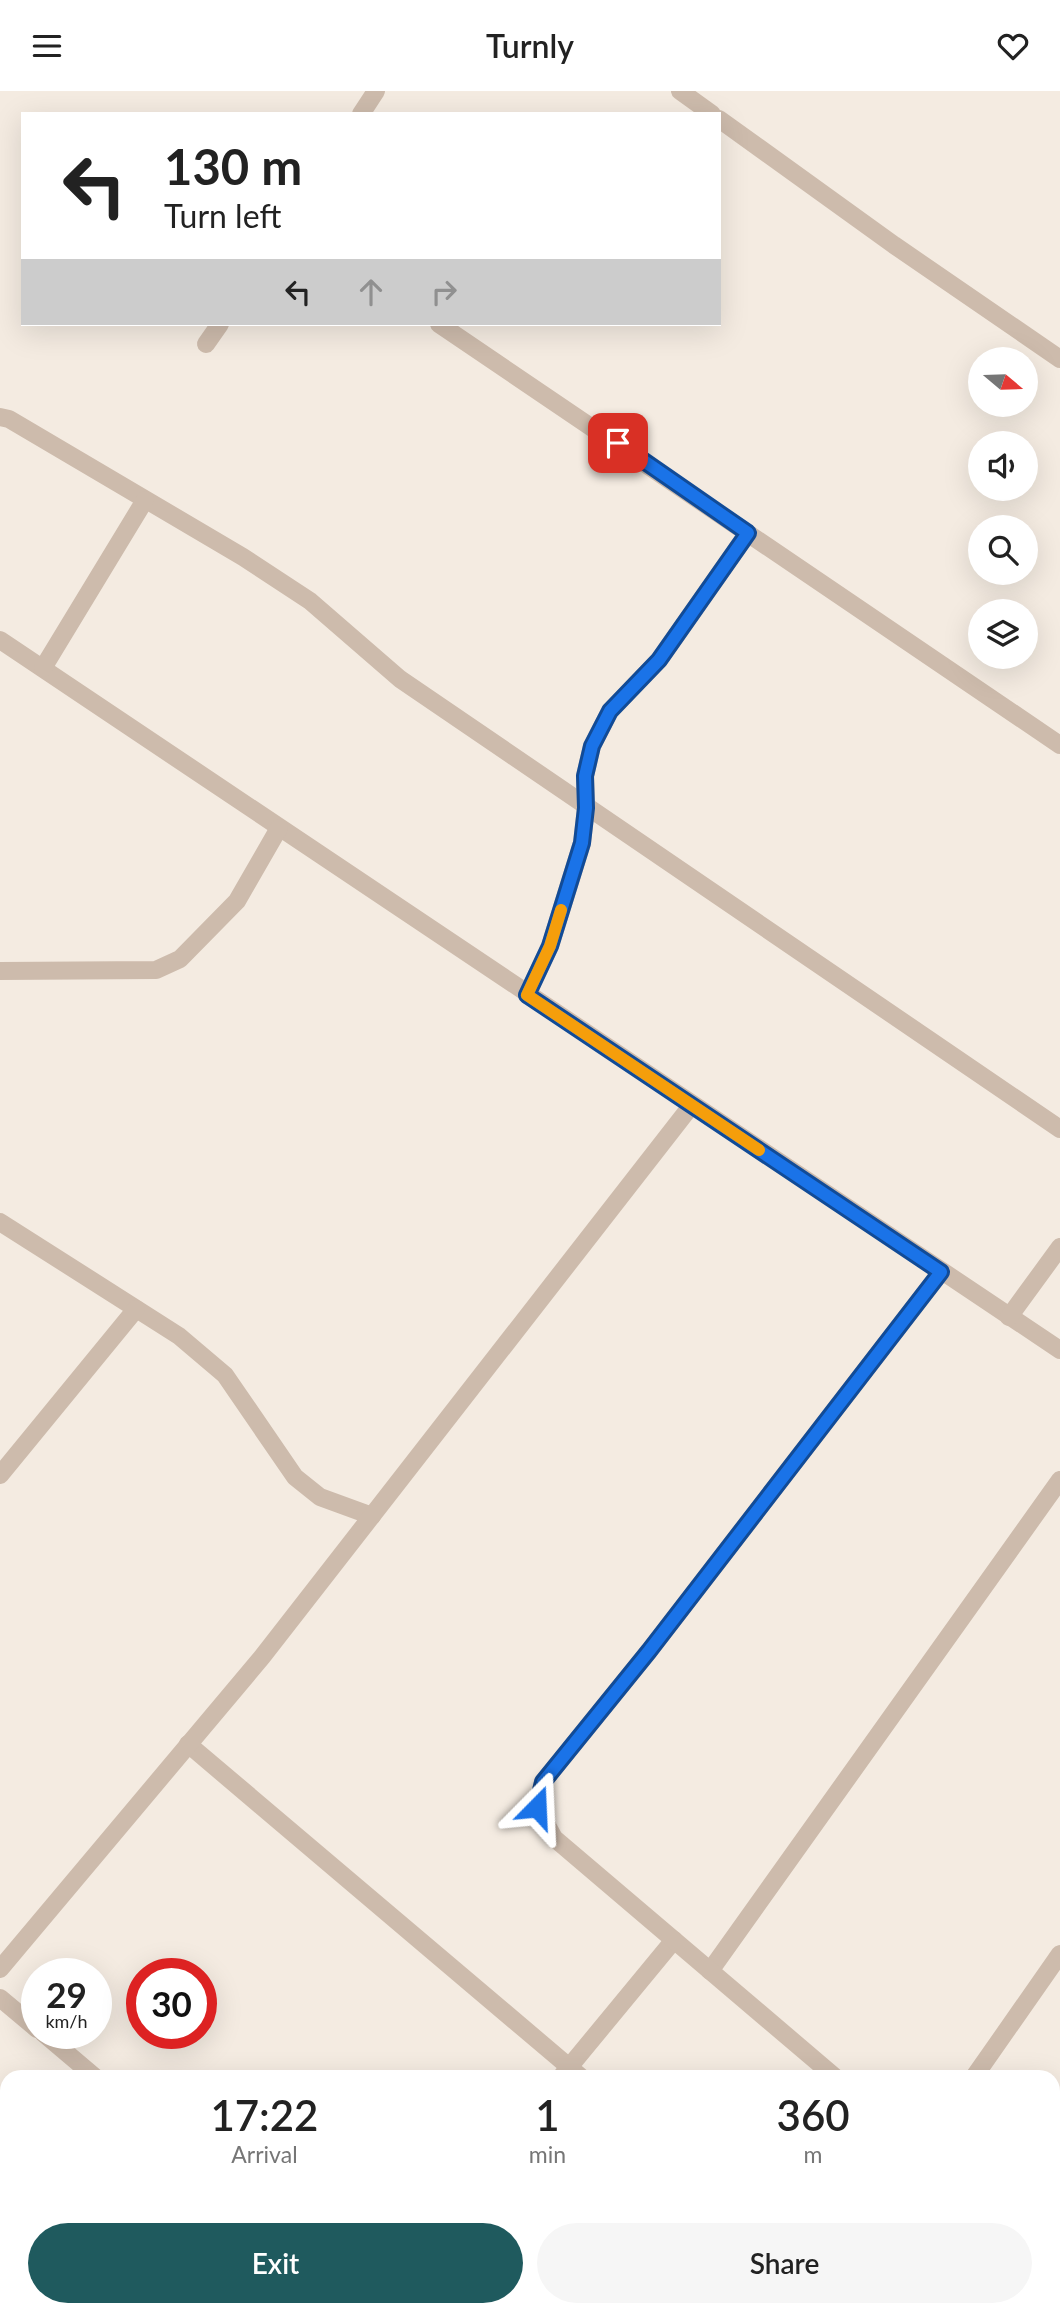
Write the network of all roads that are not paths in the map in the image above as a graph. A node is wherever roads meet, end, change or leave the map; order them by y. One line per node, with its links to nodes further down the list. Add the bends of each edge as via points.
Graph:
1 (376, 91): 3 (street)
2 (680, 91): 4 (street)
3 (362, 112)
4 (709, 112)
5 (721, 120): 9 (street)
6 (219, 326): 8 (street)
7 (442, 326): 12 (street)
8 (206, 344)
9 (1060, 359)
10 (0, 417): 11 (street)
11 (145, 500): 14 (street); 16 (street, via 310,601 400,679)
12 (748, 533): 15 (street); 16 (street, via 659,660 610,711 592,746 585,776)
13 (0, 640): 14 (street)
14 (43, 668): 17 (street)
15 (1060, 745)
16 (586, 808): 19 (street, via 582,843 550,946); 21 (street)
17 (279, 828): 18 (street, via 237,901 180,959 156,970); 19 (street)
18 (0, 971)
19 (527, 995): 20 (street)
20 (691, 1105): 24 (street); 30 (street)
21 (1060, 1129)
22 (0, 1222): 25 (street)
23 (1060, 1247): 26 (street)
24 (941, 1272): 26 (street); 32 (street, via 543,1782 537,1807 554,1838)
25 (136, 1309): 28 (street); 30 (street, via 179,1336 225,1375 295,1477 320,1497)
26 (1009, 1317): 27 (street)
27 (1060, 1350)
28 (0, 1475)
29 (1060, 1480): 35 (street)
30 (372, 1516): 31 (street)
31 (188, 1744): 34 (street); 40 (street)
32 (674, 1940): 35 (street); 41 (street)
33 (1060, 1954): 43 (street)
34 (0, 1969)
35 (710, 1971): 42 (street)
36 (0, 1998): 37 (street)
37 (21, 2016)
38 (62, 2049): 39 (street)
39 (87, 2070)
40 (566, 2070)
41 (574, 2070)
42 (827, 2070)
43 (979, 2070)

